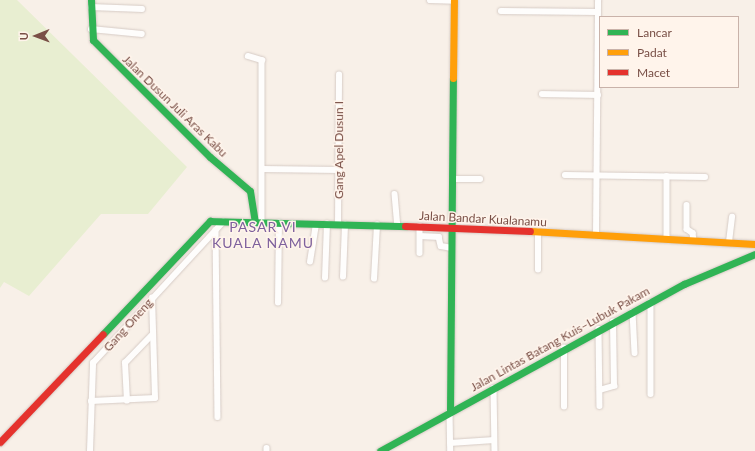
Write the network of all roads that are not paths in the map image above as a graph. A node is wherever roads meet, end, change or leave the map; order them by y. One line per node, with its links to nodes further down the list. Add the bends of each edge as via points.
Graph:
1 (430, 0): 2 (street)
2 (454, 0): 20 (main road)
3 (598, 0): 7 (street)
4 (91, 4): 5 (street); 8 (main road, Jalan Dusun Juli Aras Kabu)
5 (142, 9)
6 (501, 11): 7 (street)
7 (598, 12): 13 (street)
8 (91, 29): 9 (street); 23 (main road, Jalan Dusun Juli Aras Kabu, via 93,40 250,191)
9 (142, 34)
10 (248, 56): 14 (street, via 262,60)
11 (339, 75): 15 (street, Gang Apel Dusun I)
12 (542, 94): 13 (street)
13 (598, 95): 16 (street)
14 (262, 169): 15 (street); 23 (street)
15 (339, 170): 31 (street, Gang Apel Dusun I)
16 (596, 174): 17 (street); 18 (street); 39 (street)
17 (565, 175)
18 (667, 176): 19 (street); 42 (street)
19 (705, 178)
20 (452, 179): 21 (street); 36 (main road)
21 (480, 179)
22 (395, 194): 33 (street)
23 (258, 205): 27 (main road, Jalan Dusun Juli Aras Kabu)
24 (687, 205): 43 (street, via 687,229 693,233)
25 (732, 217): 44 (street)
26 (223, 222): 27 (main road, Jalan Bandar Kualanamu); 37 (street, Gang Oneng); 73 (main road, Jalan Bandar Kualanamu, via 210,221)
27 (258, 222): 28 (main road, Jalan Bandar Kualanamu)
28 (279, 223): 29 (main road, Jalan Bandar Kualanamu); 56 (street)
29 (316, 224): 30 (main road, Jalan Bandar Kualanamu); 49 (street)
30 (327, 224): 31 (main road, Jalan Bandar Kualanamu); 52 (street)
31 (341, 225): 32 (main road, Jalan Bandar Kualanamu); 51 (street, Gang Apel Dusun I)
32 (377, 226): 33 (main road, Jalan Bandar Kualanamu); 53 (street)
33 (398, 226): 34 (main road, Jalan Bandar Kualanamu)
34 (420, 226): 35 (main road, Jalan Bandar Kualanamu); 40 (street)
35 (431, 227): 36 (main road, Jalan Bandar Kualanamu); 41 (street)
36 (452, 227): 38 (main road, Jalan Bandar Kualanamu); 46 (main road)
37 (216, 230): 54 (street, Gang Oneng); 71 (street)
38 (538, 232): 39 (main road, Jalan Bandar Kualanamu); 50 (street)
39 (596, 235): 42 (main road, Jalan Bandar Kualanamu)
40 (420, 236): 41 (street); 47 (street)
41 (432, 236): 46 (street, via 440,238 441,246)
42 (667, 239): 43 (main road, Jalan Bandar Kualanamu)
43 (694, 241): 44 (main road, Jalan Bandar Kualanamu)
44 (729, 242): 45 (main road, Jalan Bandar Kualanamu)
45 (755, 244)
46 (452, 248): 70 (main road)
47 (420, 253)
48 (755, 254): 55 (main road, Jalan Lintas Batang Kuis–Lubuk Pakam, via 708,272)
49 (310, 262)
50 (538, 270)
51 (343, 277)
52 (325, 278)
53 (374, 279)
54 (152, 298): 60 (street); 66 (street, Gang Oneng, via 94,363)
55 (651, 302): 57 (main road, Jalan Lintas Batang Kuis–Lubuk Pakam); 65 (street)
56 (278, 303)
57 (633, 312): 58 (main road, Jalan Lintas Batang Kuis–Lubuk Pakam); 62 (street)
58 (613, 321): 59 (main road, Jalan Lintas Batang Kuis–Lubuk Pakam); 64 (street, via 614,386)
59 (599, 329): 61 (main road, Jalan Lintas Batang Kuis–Lubuk Pakam); 64 (street)
60 (153, 334): 67 (street, via 125,364); 67 (street, via 155,398)
61 (564, 348): 63 (main road, Jalan Lintas Batang Kuis–Lubuk Pakam); 69 (street)
62 (634, 353)
63 (494, 388): 70 (main road, Jalan Lintas Batang Kuis–Lubuk Pakam); 72 (street)
64 (600, 390): 68 (street)
65 (651, 394)
66 (91, 401): 67 (street); 75 (street, Gang Oneng)
67 (127, 401)
68 (600, 406)
69 (564, 407)
70 (450, 412): 74 (street); 76 (main road, Jalan Lintas Batang Kuis–Lubuk Pakam)
71 (218, 417)
72 (494, 440): 74 (street); 78 (street)
73 (0, 442)
74 (450, 443): 77 (street)
75 (90, 451)
76 (380, 451)
77 (450, 451)
78 (495, 451)

